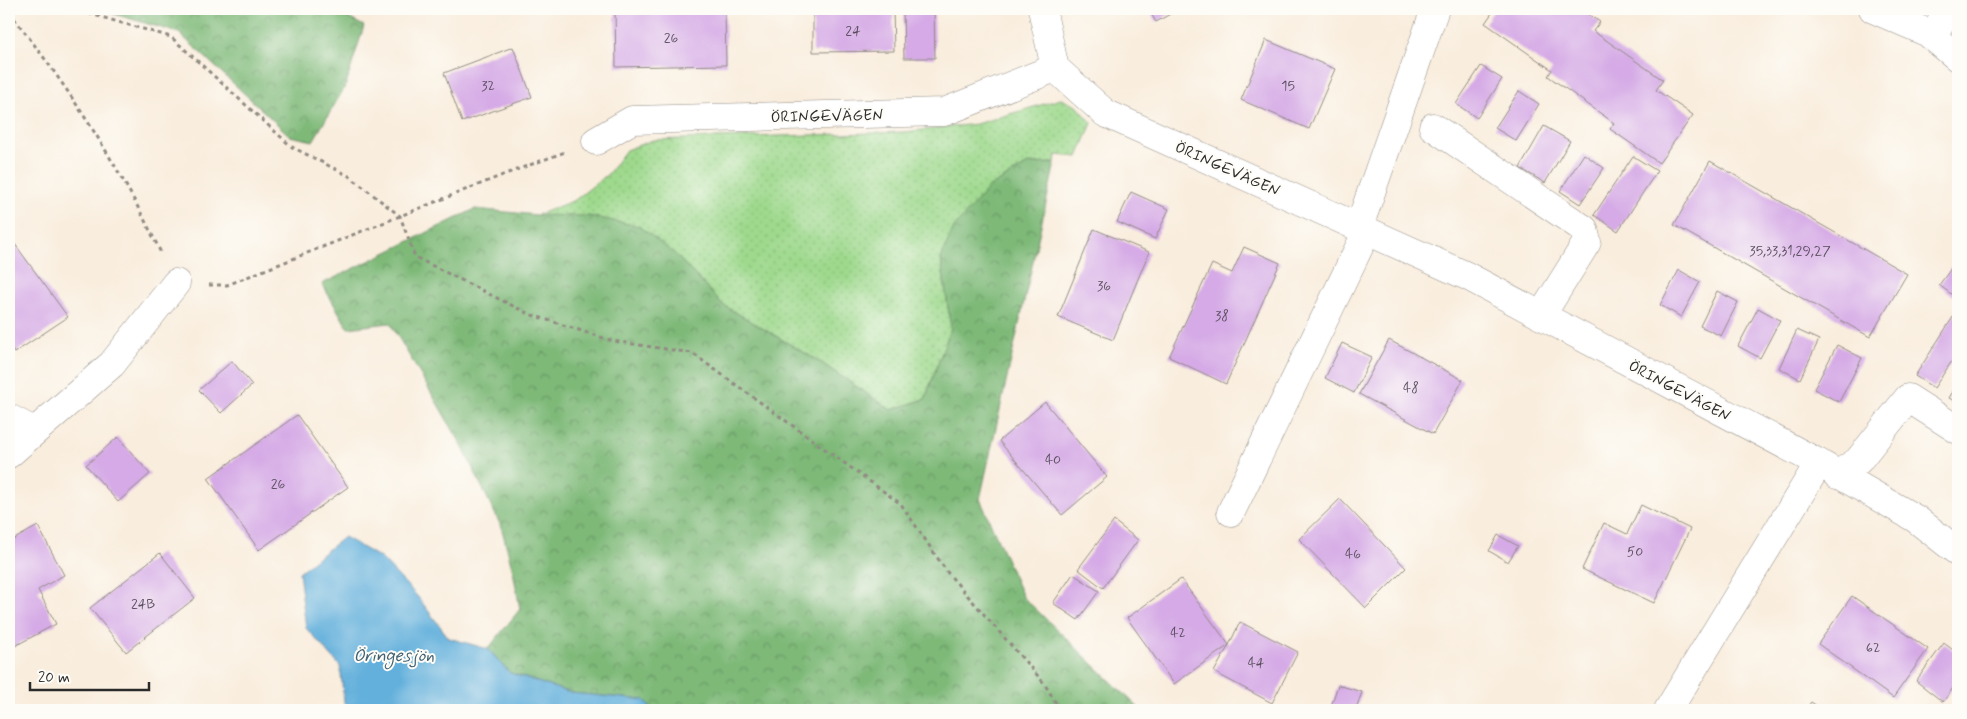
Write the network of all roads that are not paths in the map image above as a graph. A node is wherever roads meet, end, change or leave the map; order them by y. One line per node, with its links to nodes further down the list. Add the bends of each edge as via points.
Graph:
1 (1042, 9): 7 (street)
2 (1435, 9): 10 (street)
3 (1873, 9): 5 (street)
4 (1949, 9): 5 (street)
5 (1932, 36): 6 (street)
6 (1958, 58)
7 (1055, 68): 9 (street, ÖRINGEVÄGEN, via 944,112 632,120); 10 (street, ÖRINGEVÄGEN, via 1105,113)
8 (1433, 127): 12 (street, via 1584,229 1587,242)
9 (596, 140)
10 (1363, 229): 12 (street, ÖRINGEVÄGEN, via 1467,276); 18 (street)
11 (176, 284): 15 (street, via 112,364)
12 (1541, 316): 17 (street, ÖRINGEVÄGEN)
13 (9, 418): 15 (street)
14 (1958, 430): 17 (street, via 1908,398 1858,461)
15 (34, 431): 16 (street)
16 (9, 454)
17 (1828, 469): 19 (street, ÖRINGEVÄGEN, via 1916,519); 20 (street)
18 (1230, 512)
19 (1958, 552)
20 (1668, 710)

